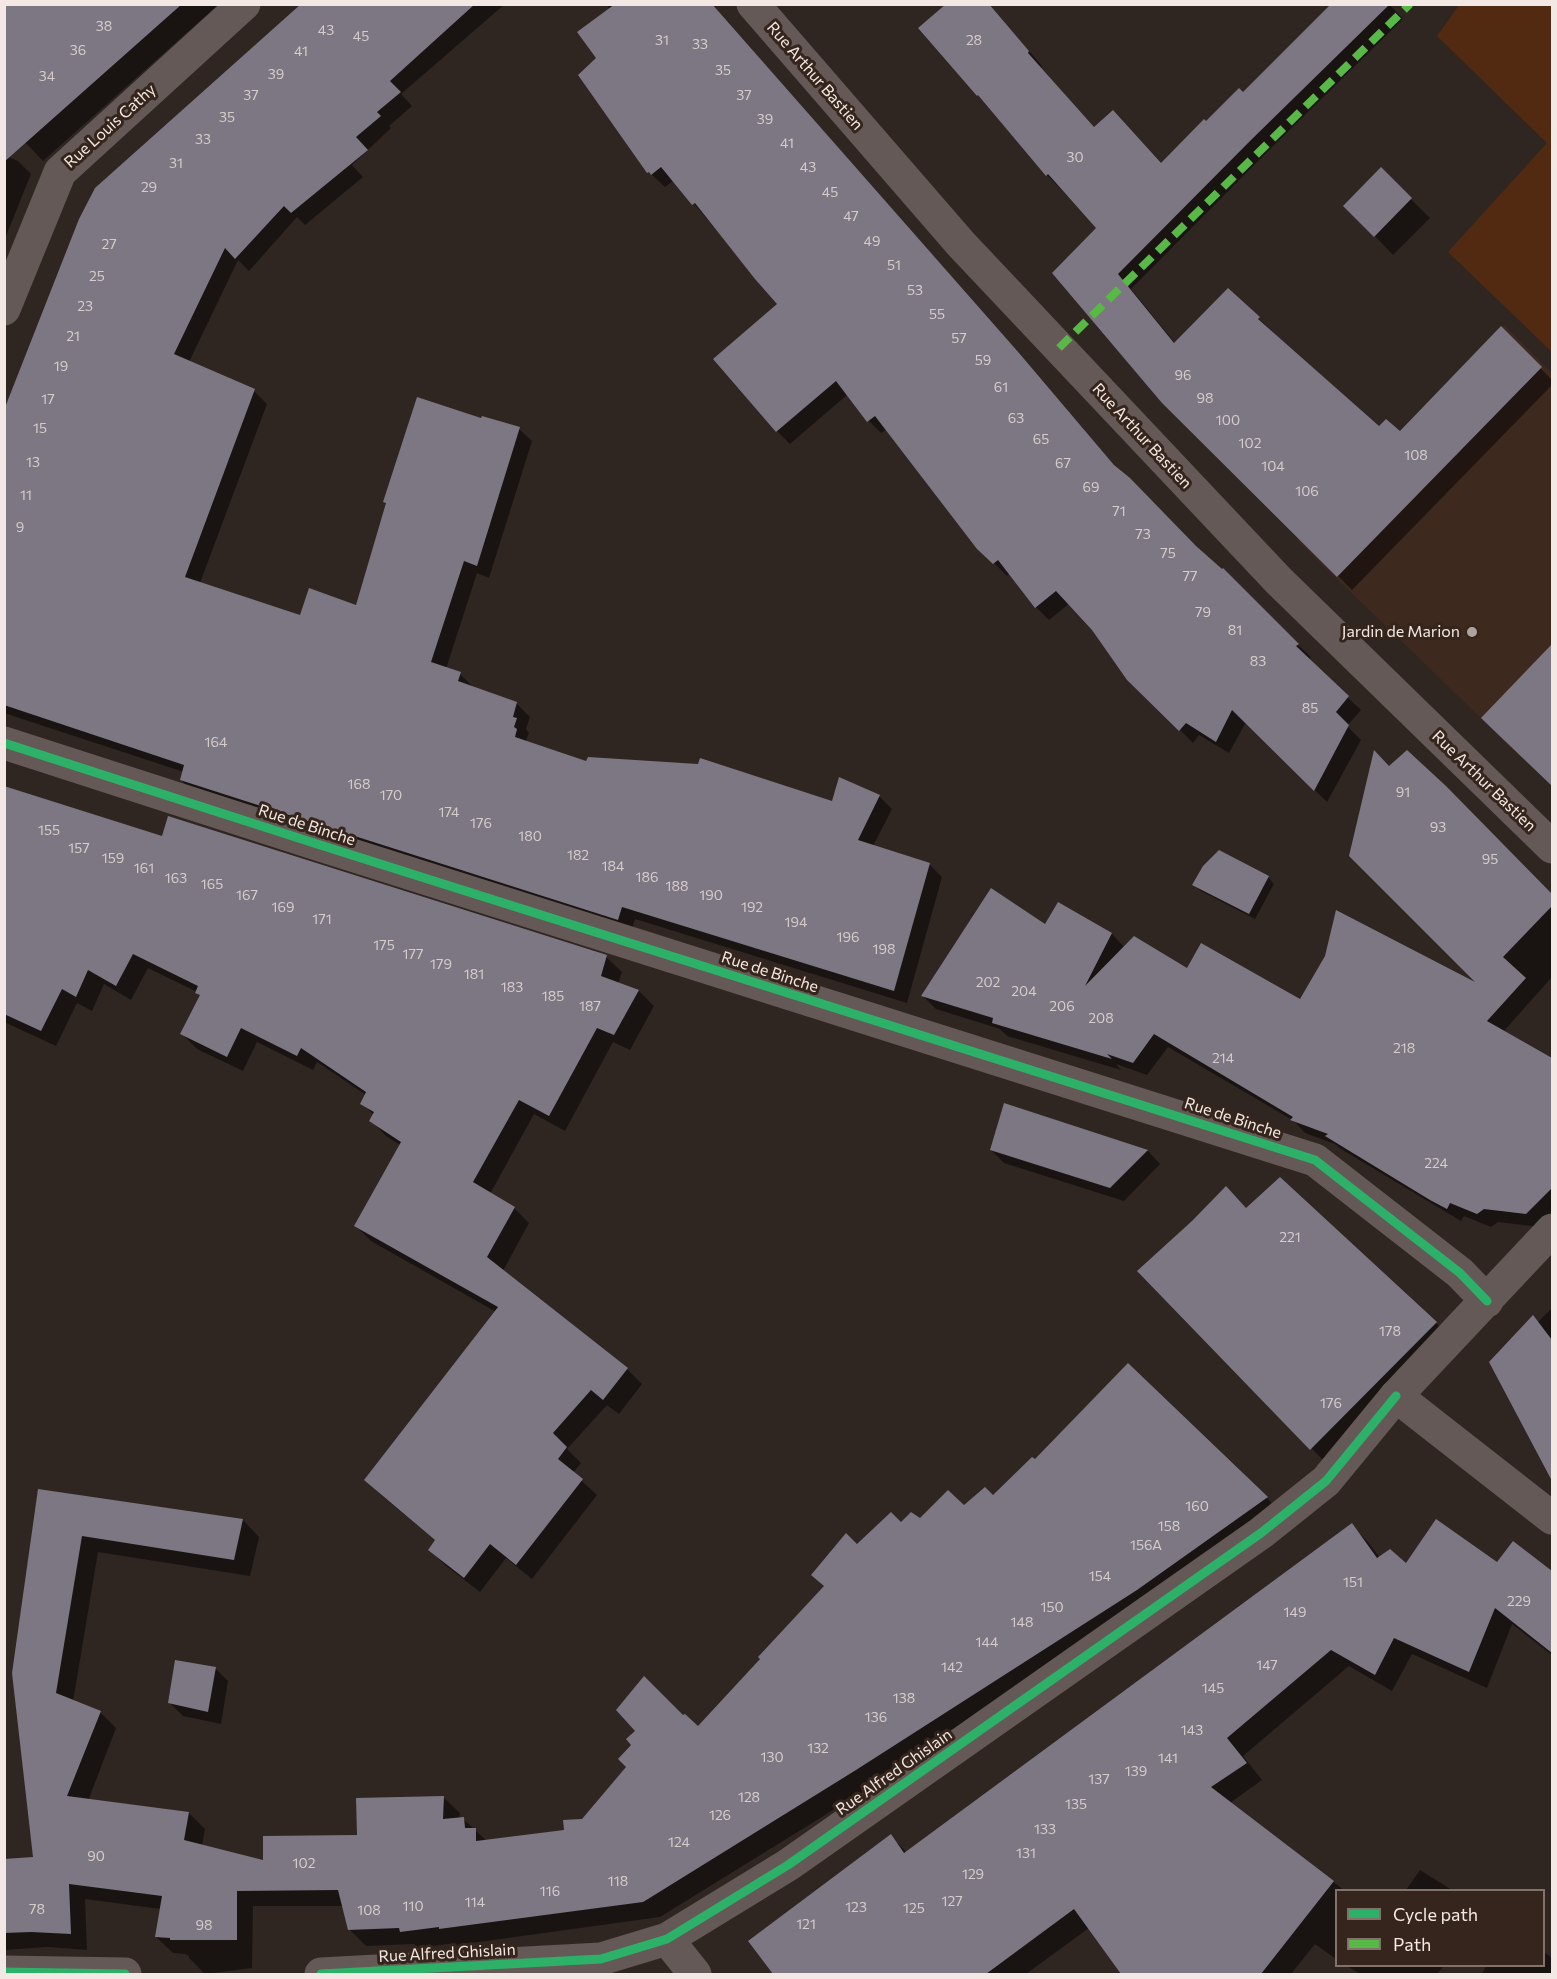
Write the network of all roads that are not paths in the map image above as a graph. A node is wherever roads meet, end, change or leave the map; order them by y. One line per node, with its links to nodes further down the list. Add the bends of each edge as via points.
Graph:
1 (244, 4): 3 (street, Rue Louis Cathy, via 60,172)
2 (753, 4): 5 (street, Rue Arthur Bastien, via 961,244 1279,581)
3 (4, 309)
4 (4, 743): 7 (street, Rue de Binche, via 1315,1160 1460,1273)
5 (1552, 847)
6 (1552, 1230): 7 (street)
7 (1487, 1301): 8 (street)
8 (1396, 1396): 9 (street); 10 (street, Rue Alfred Ghislain, via 1326,1481 1261,1533 788,1865)
9 (1552, 1518)
10 (667, 1939): 13 (street, Rue Alfred Ghislain, via 601,1959); 14 (street)
11 (4, 1972): 12 (street)
12 (125, 1974)
13 (321, 1974)
14 (695, 1974)

